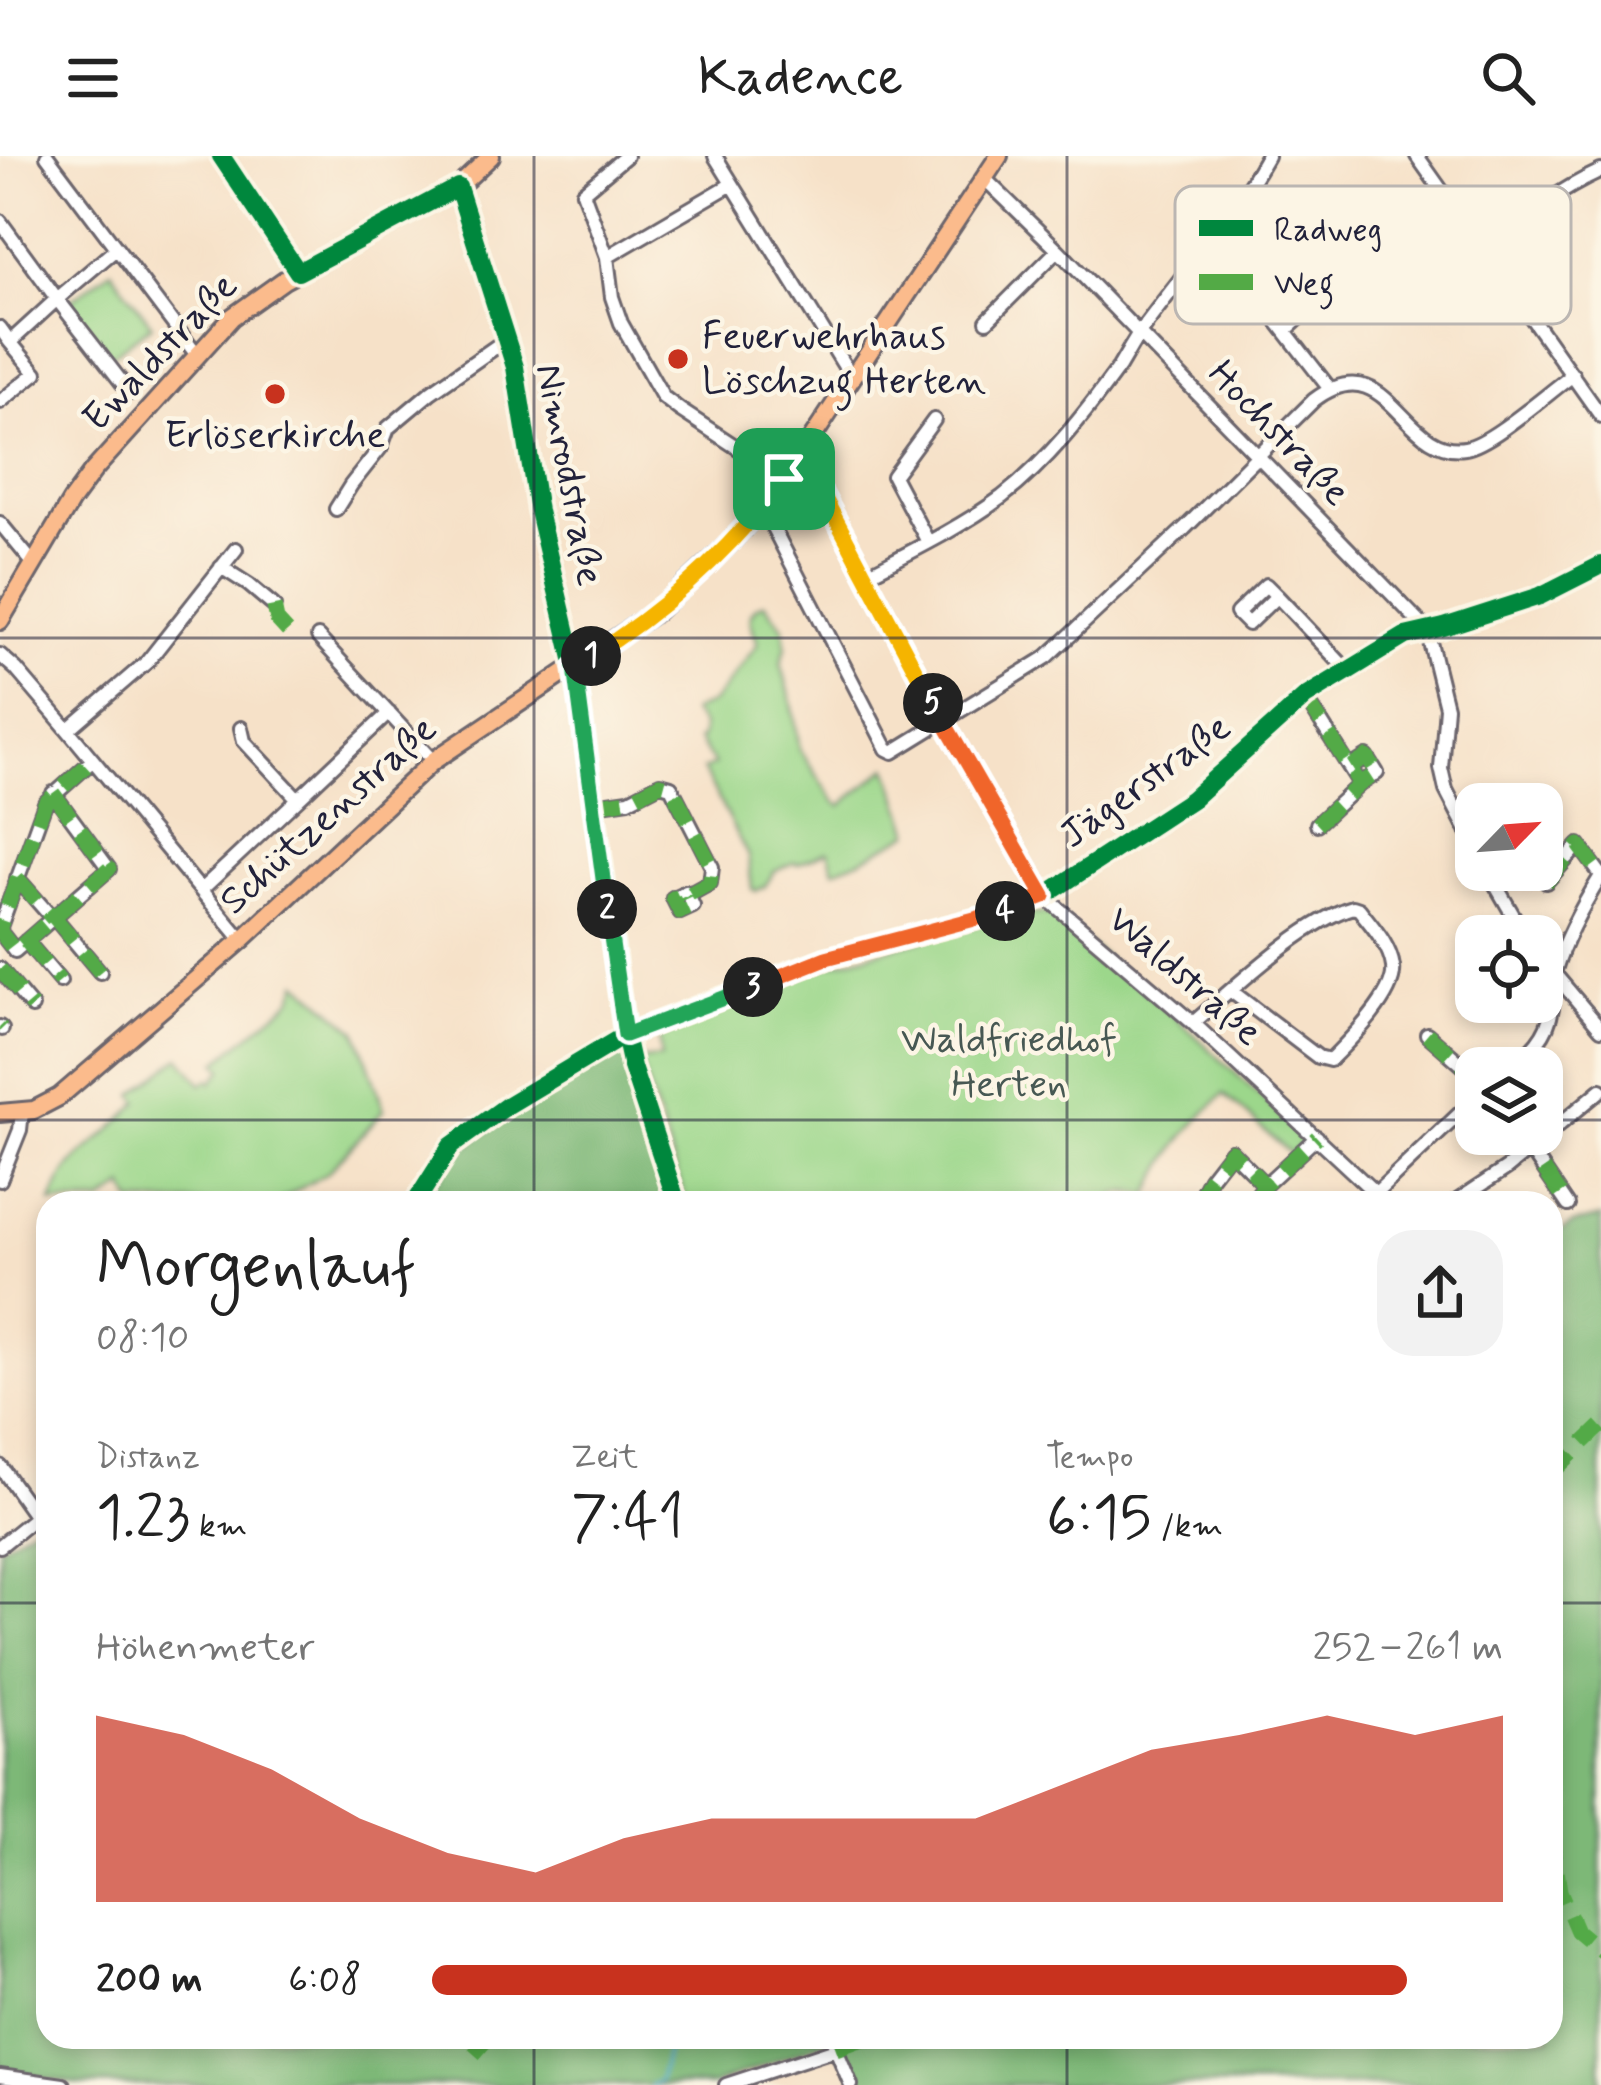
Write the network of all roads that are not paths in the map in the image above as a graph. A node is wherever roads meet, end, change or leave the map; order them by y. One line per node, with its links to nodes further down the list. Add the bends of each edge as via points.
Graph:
1 (47, 156): 17 (street)
2 (221, 156): 20 (street)
3 (491, 156): 14 (main road, Ewaldstraße)
4 (626, 156): 19 (street, via 583,192)
5 (715, 156): 11 (street)
6 (999, 156): 10 (main road, Schützenstraße)
7 (1267, 156): 12 (street)
8 (1417, 156): 13 (street)
9 (1601, 171): 15 (street)
10 (984, 178): 18 (street, Hochstraße); 32 (main road, Schützenstraße)
11 (732, 184): 19 (street); 32 (street)
12 (1250, 186)
13 (1438, 186)
14 (458, 187): 20 (main road, Ewaldstraße); 28 (street, Nimrodstraße)
15 (1571, 187)
16 (0, 221): 22 (street)
17 (116, 249): 22 (street); 30 (street)
18 (1058, 250): 23 (street); 27 (street, Hochstraße)
19 (607, 257): 40 (street, via 621,323 663,397)
20 (298, 272): 30 (main road, Ewaldstraße, via 232,317)
21 (1175, 285): 27 (street)
22 (57, 299): 29 (street); 34 (street)
23 (987, 321)
24 (1281, 324): 33 (street)
25 (1537, 324): 31 (street)
26 (0, 328): 29 (street)
27 (1138, 334): 38 (street, Hochstraße); 44 (street, via 1027,476)
28 (507, 339): 41 (street, Nimrodstraße, via 388,428); 56 (street, Nimrodstraße)
29 (10, 341): 35 (street, via 36,373)
30 (196, 354): 46 (main road, Ewaldstraße, via 94,471)
31 (1573, 375): 33 (street, via 1484,441 1461,449 1433,443 1377,392 1351,383); 36 (street)
32 (852, 378): 39 (main road, Schützenstraße)
33 (1330, 388): 38 (street)
34 (130, 393)
35 (0, 402)
36 (1601, 416)
37 (934, 419): 44 (street, via 893,476)
38 (1256, 456): 53 (street, Hochstraße); 60 (street, via 1047,657)
39 (800, 457): 40 (main road, Schützenstraße); 49 (street, Waldstraße)
40 (784, 479): 56 (main road, Schützenstraße, via 670,601)
41 (336, 509)
42 (767, 516): 60 (street, via 887,749)
43 (0, 523): 46 (street)
44 (928, 542): 49 (street)
45 (236, 549): 48 (street)
46 (32, 563): 52 (main road, Ewaldstraße)
47 (1601, 565): 53 (street, Jägerstraße, via 1540,596)
48 (220, 567): 51 (street); 62 (street, via 147,662)
49 (866, 575): 60 (street, Waldstraße)
50 (1276, 596): 57 (street)
51 (274, 606)
52 (0, 621)
53 (1427, 630): 57 (street, Jägerstraße); 68 (street, via 1446,707 1441,768)
54 (318, 637): 59 (street)
55 (0, 655): 62 (street)
56 (575, 667): 64 (main road, Schützenstraße); 67 (street, Nimrodstraße)
57 (1348, 671): 58 (street, Jägerstraße)
58 (1305, 697): 69 (street, via 1360,784); 75 (street, Jägerstraße, via 1192,799)
59 (389, 713): 64 (street); 66 (street)
60 (943, 721): 75 (street, Waldstraße)
61 (242, 728): 66 (street, via 244,741)
62 (68, 730): 63 (street)
63 (92, 760): 65 (street); 73 (street)
64 (433, 761): 77 (main road, Schützenstraße)
65 (53, 794): 72 (street); 76 (street, via 109,869)
66 (298, 799): 73 (street)
67 (594, 805): 74 (street, via 671,787 712,867 710,883); 89 (street, Nimrodstraße)
68 (1455, 807)
69 (1317, 824)
70 (1563, 863): 71 (street, via 1579,845)
71 (1601, 876): 79 (street)
72 (17, 878): 76 (street); 78 (street, via 0,927)
73 (201, 890): 77 (street)
74 (688, 895)
75 (1044, 896): 86 (street, Waldstraße); 89 (street, Jägerstraße, via 826,958)
76 (54, 918): 78 (street); 81 (street)
77 (242, 940): 92 (main road, Schützenstraße, via 59,1096)
78 (20, 946): 80 (street); 82 (street)
79 (1563, 951)
80 (0, 966): 85 (street)
81 (100, 972)
82 (60, 981)
83 (1563, 985): 87 (street)
84 (1231, 991): 84 (street, via 1316,925 1353,907 1394,968 1374,1011 1330,1060); 86 (street)
85 (32, 1006)
86 (1193, 1023): 96 (street, Waldstraße)
87 (1601, 1029)
88 (1427, 1034): 90 (street)
89 (625, 1035): 101 (street, Jägerstraße, via 451,1146); 102 (street, Nimrodstraße)
90 (1455, 1059)
91 (1601, 1090): 95 (street)
92 (22, 1112): 93 (main road, Schützenstraße); 99 (street)
93 (0, 1113)
94 (1455, 1120): 106 (street)
95 (1563, 1122)
96 (1317, 1137): 100 (street); 105 (street, Waldstraße)
97 (1522, 1155): 107 (street)
98 (1534, 1155): 108 (street)
99 (0, 1180)
100 (1265, 1185): 103 (street, via 1231,1150); 104 (street)
101 (423, 1191)
102 (673, 1191)
103 (1203, 1191)
104 (1260, 1191)
105 (1374, 1191)
106 (1388, 1191)
107 (1471, 1191)
108 (1558, 1191)
109 (1563, 1198): 110 (street)
110 (1568, 1205)
111 (0, 1466): 112 (street)
112 (36, 1509)
113 (36, 1520): 114 (street)
114 (0, 1546)
115 (819, 2049): 119 (street)
116 (837, 2049): 120 (street)
117 (0, 2075): 118 (street)
118 (63, 2085)
119 (726, 2085)
120 (851, 2085)

